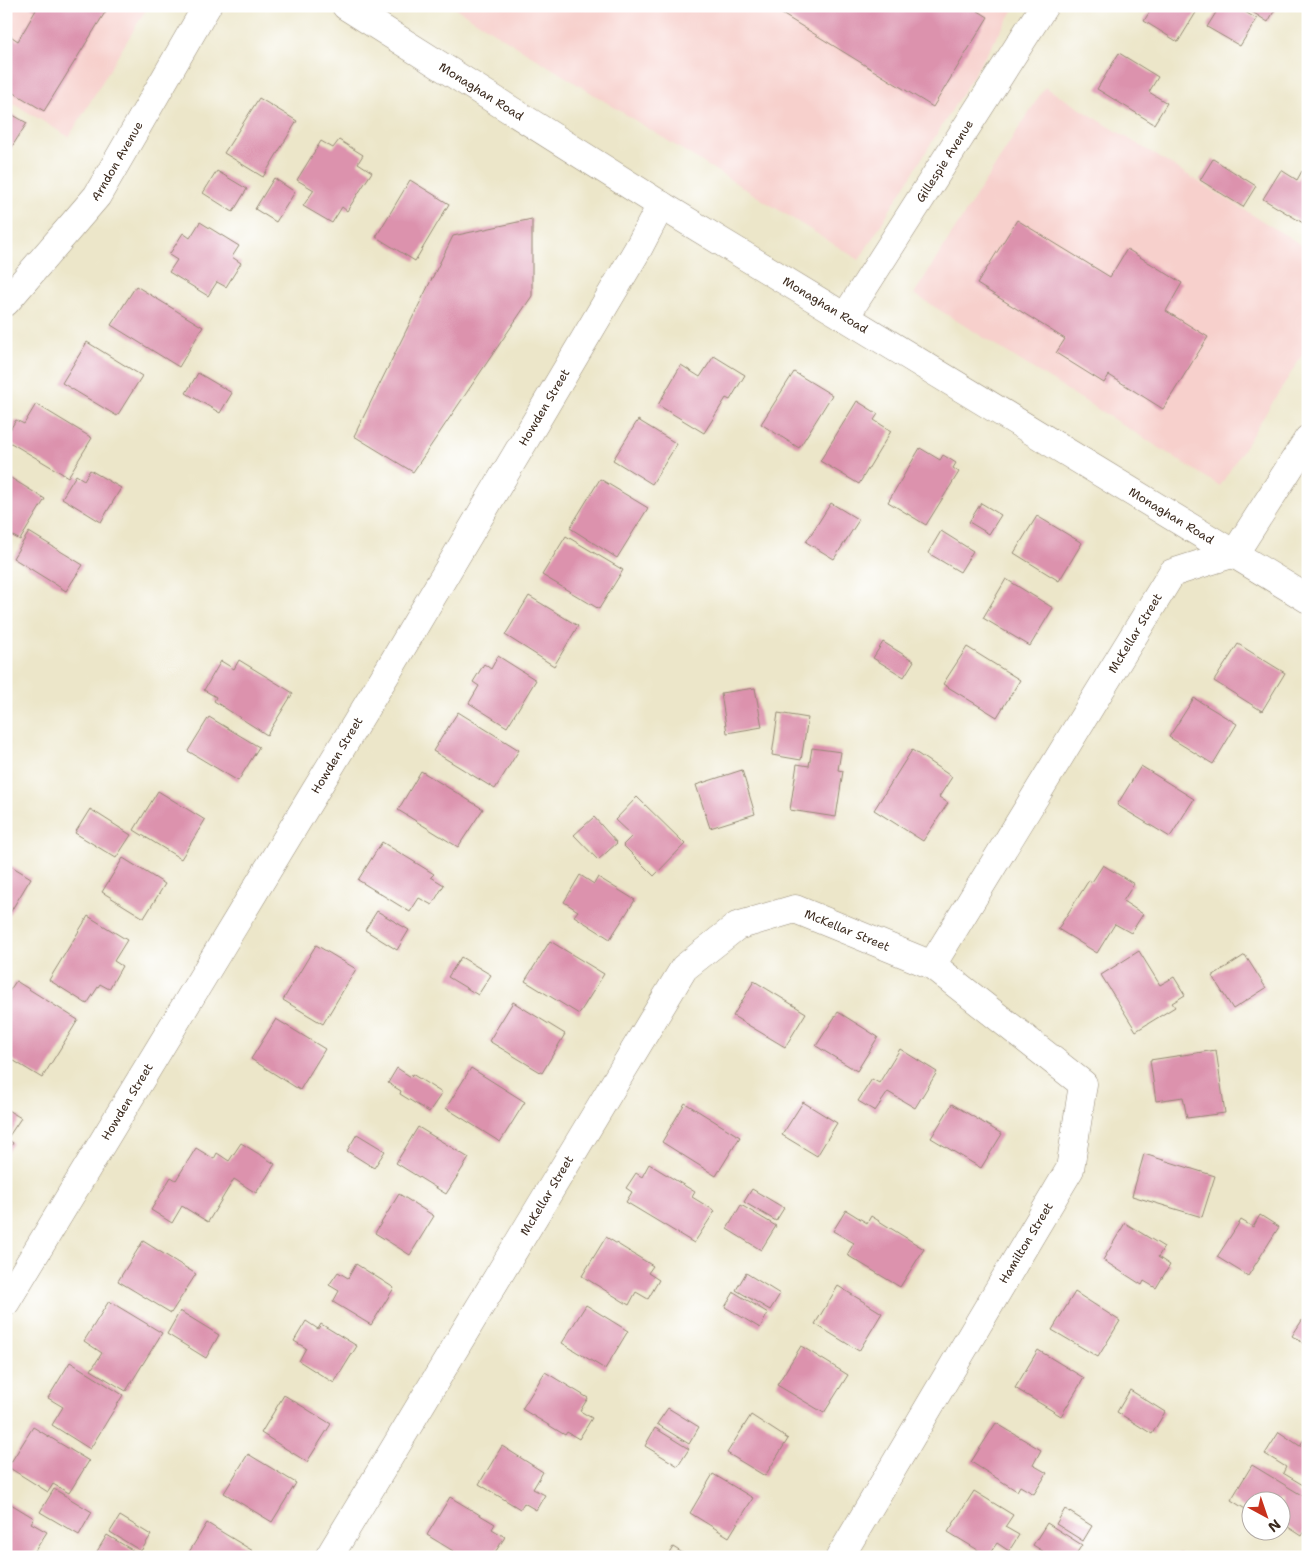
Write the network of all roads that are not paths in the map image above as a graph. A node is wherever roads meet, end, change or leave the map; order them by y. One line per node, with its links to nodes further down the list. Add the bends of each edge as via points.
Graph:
1 (207, 6): 5 (street, Arndon Avenue, via 97,196)
2 (346, 6): 4 (street, Monaghan Road)
3 (1044, 6): 6 (street, Gillespie Avenue)
4 (661, 205): 6 (street, Monaghan Road); 11 (street, Howden Street, via 391,666)
5 (6, 302)
6 (846, 317): 8 (street, Monaghan Road)
7 (1308, 439): 8 (street)
8 (1235, 553): 9 (street, Monaghan Road); 10 (street, McKellar Street, via 1172,573)
9 (1308, 599)
10 (932, 965): 12 (street, McKellar Street, via 795,909 738,926 684,968); 13 (street, Hamilton Street, via 1083,1084 1072,1159 1070,1168)
11 (6, 1302)
12 (329, 1557)
13 (840, 1557)

